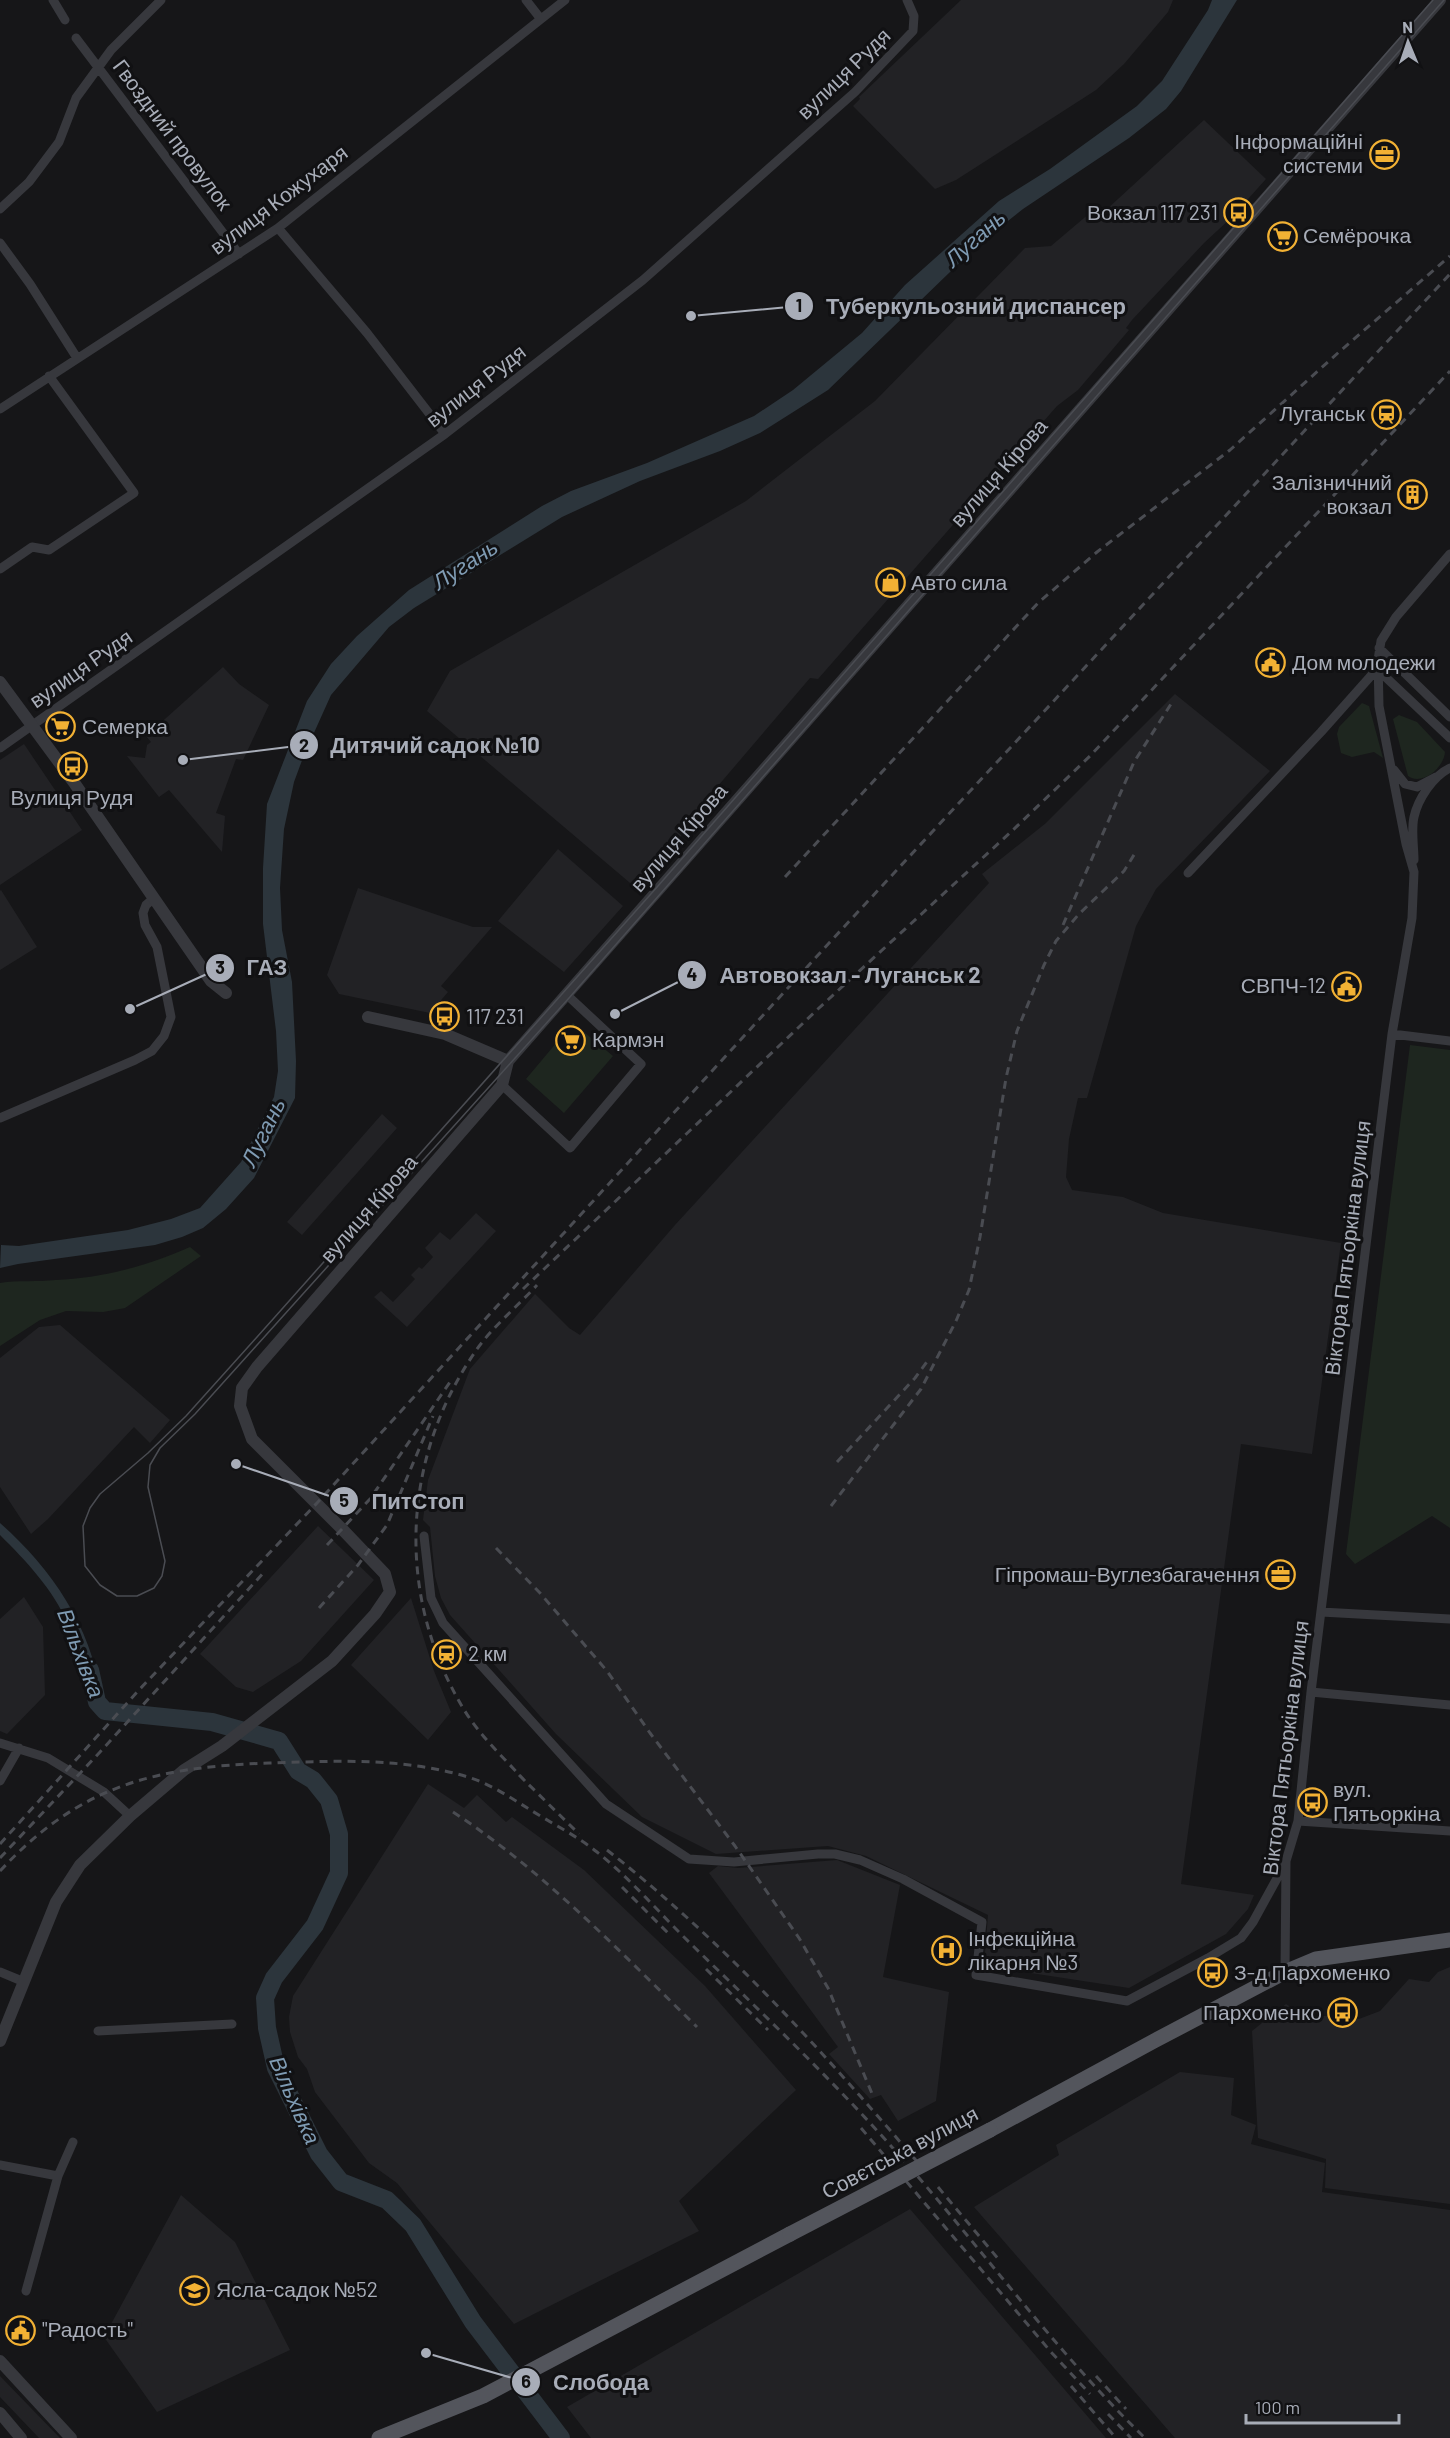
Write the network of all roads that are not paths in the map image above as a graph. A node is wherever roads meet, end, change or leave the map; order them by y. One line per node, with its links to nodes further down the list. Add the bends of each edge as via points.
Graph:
1 (53, 0): 8 (street)
2 (161, 0): 10 (street, via 123,35)
3 (526, 0): 7 (street)
4 (565, 0): 7 (street, вулиця Кожухаря)
5 (907, 0): 18 (street, вулиця Рудя, via 914,16 913,31 855,92 643,280)
6 (1440, 0): 35 (street, вулиця Кірова)
7 (540, 18): 12 (street, вулиця Кожухаря)
8 (65, 20)
9 (76, 38): 10 (street, Гвоздний провулок)
10 (98, 66): 11 (street, via 76,98 59,142 29,183); 14 (street, Гвоздний провулок)
11 (0, 209)
12 (278, 228): 14 (street, вулиця Кожухаря); 18 (street, via 367,333)
13 (0, 243): 15 (street)
14 (239, 254): 15 (street, вулиця Кожухаря)
15 (77, 358): 16 (street, вулиця Кожухаря)
16 (49, 376): 17 (street, вулиця Кожухаря); 20 (street, via 134,494 49,550 32,548)
17 (0, 409)
18 (445, 434): 25 (street, вулиця Рудя)
19 (1450, 554): 21 (street, Віктора Пятьоркіна вулиця, via 1396,617)
20 (0, 569)
21 (1379, 648): 22 (street, Віктора Пятьоркіна вулиця); 24 (street)
22 (1377, 669): 26 (street); 28 (street, Віктора Пятьоркіна вулиця, via 1379,706); 32 (street)
23 (0, 682): 25 (street)
24 (1450, 717)
25 (33, 725): 27 (street, вулиця Рудя); 33 (street)
26 (1450, 738)
27 (0, 748)
28 (1392, 768): 30 (street, via 1405,784 1417,787); 31 (street, Віктора Пятьоркіна вулиця)
29 (1450, 768): 30 (street)
30 (1438, 777): 31 (street, via 1420,800 1414,818)
31 (1414, 872): 37 (street, Віктора Пятьоркіна вулиця, via 1412,918)
32 (1188, 873)
33 (153, 899): 34 (street, via 212,981); 41 (street, via 143,913 157,947 171,1017 164,1036 152,1051 135,1060)
34 (226, 993)
35 (567, 995): 39 (street, вулиця Кірова); 40 (street, via 641,1064 570,1148)
36 (368, 1017): 39 (street, via 446,1034)
37 (1392, 1034): 38 (street); 43 (street, Віктора Пятьоркіна вулиця)
38 (1450, 1041)
39 (508, 1061): 40 (street, вулиця Кірова)
40 (502, 1085): 50 (street, вулиця Кірова, via 242,1388 240,1406 252,1439 385,1574 390,1592 332,1660 222,1746 184,1770)
41 (0, 1118)
42 (424, 1536): 53 (street, via 430,1598 443,1623 606,1804 690,1859 734,1862 835,1854 903,1879 981,1922 976,1975 1127,2001 1241,1938)
43 (1321, 1612): 44 (street); 45 (street, Віктора Пятьоркіна вулиця)
44 (1450, 1619)
45 (1311, 1692): 46 (street); 51 (street, Віктора Пятьоркіна вулиця)
46 (1450, 1705)
47 (0, 1743): 48 (street)
48 (19, 1748): 49 (street); 50 (street, via 48,1758 104,1792)
49 (0, 1781)
50 (130, 1816): 57 (street, via 74,1874 56,1902)
51 (1298, 1821): 52 (street); 53 (street, Віктора Пятьоркіна вулиця)
52 (1450, 1831)
53 (1286, 1862): 56 (street, Віктора Пятьоркіна вулиця)
54 (1450, 1940): 56 (main road, Совєтська вулиця, via 1316,1959)
55 (0, 1972): 57 (street)
56 (1285, 1972): 69 (main road, Совєтська вулиця, bridge, via 545,2365 483,2396)
57 (22, 1981): 60 (street)
58 (232, 2024): 59 (street)
59 (98, 2031)
60 (0, 2041)
61 (73, 2142): 63 (street)
62 (0, 2165): 63 (street)
63 (58, 2176): 64 (street)
64 (26, 2291)
65 (0, 2361): 68 (street)
66 (0, 2414): 67 (street)
67 (21, 2438)
68 (71, 2438)
69 (379, 2438)

